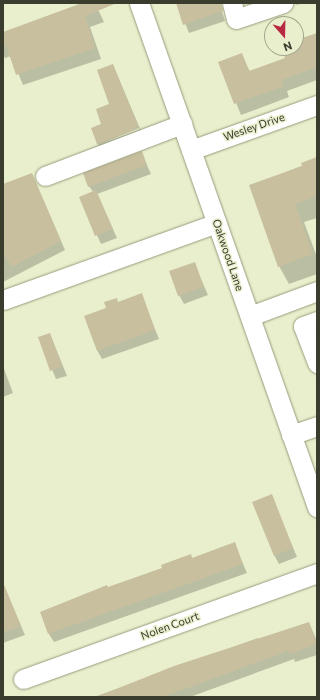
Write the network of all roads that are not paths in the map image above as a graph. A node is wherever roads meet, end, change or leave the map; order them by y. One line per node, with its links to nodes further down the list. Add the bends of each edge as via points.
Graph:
1 (139, 3): 5 (street, Oakwood Lane)
2 (232, 3): 3 (street, via 236,19)
3 (283, 3)
4 (317, 106): 6 (street, Wesley Drive)
5 (182, 124): 6 (street, Oakwood Lane); 7 (street)
6 (191, 150): 8 (street, Oakwood Lane)
7 (44, 176)
8 (217, 223): 10 (street); 11 (street, Oakwood Lane)
9 (317, 291): 11 (street)
10 (3, 300)
11 (250, 316): 15 (street, Oakwood Lane)
12 (317, 321): 13 (street, via 303,326)
13 (317, 363)
14 (317, 426): 15 (street)
15 (292, 435): 16 (street, Oakwood Lane)
16 (317, 507)
17 (317, 573): 18 (street, Nolen Court)
18 (23, 679)

